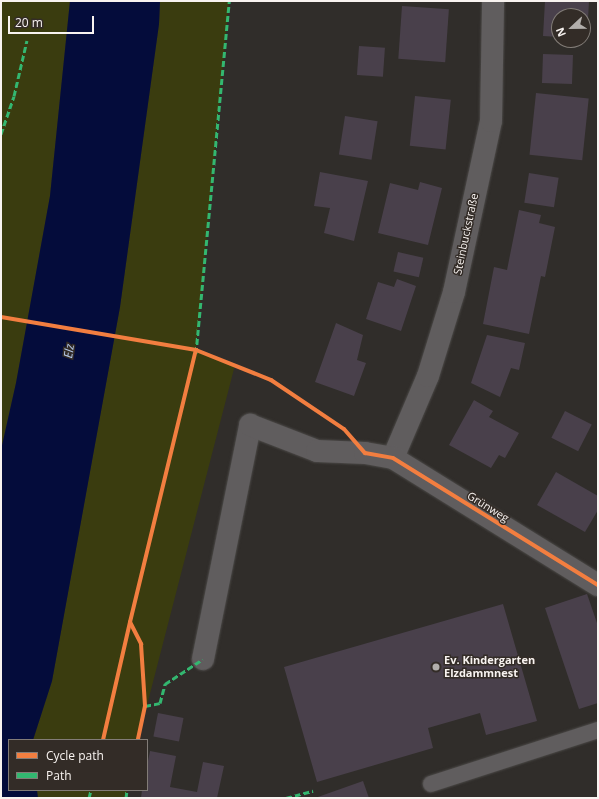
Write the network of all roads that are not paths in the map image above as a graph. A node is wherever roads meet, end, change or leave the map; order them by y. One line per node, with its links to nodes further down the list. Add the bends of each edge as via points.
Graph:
1 (493, 1): 2 (street, Steinbuckstraße, via 491,121 456,284 428,376)
2 (393, 458): 3 (street, Grünweg); 4 (street, Grünweg, via 365,453 317,451 250,425)
3 (598, 585)
4 (203, 659)
5 (598, 730): 6 (lane)
6 (431, 784)

